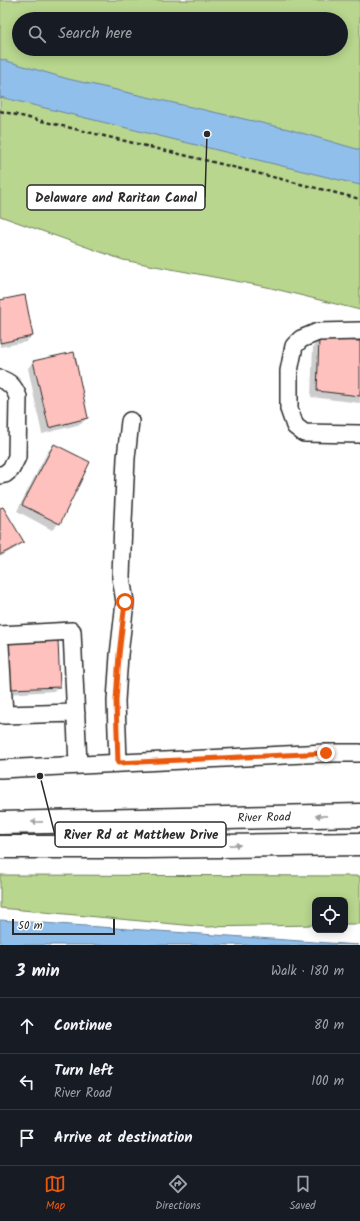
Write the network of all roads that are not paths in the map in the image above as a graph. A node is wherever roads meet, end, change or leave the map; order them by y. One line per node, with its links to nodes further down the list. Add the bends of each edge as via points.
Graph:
1 (360, 331): 4 (street, via 318,332 301,339 294,346 289,371 289,409 295,426 304,433)
2 (0, 379): 5 (street, via 15,389 18,397 17,457 11,469)
3 (130, 421): 10 (street, via 122,522 121,577 125,602 116,701)
4 (360, 434)
5 (2, 475)
6 (0, 635): 8 (street, via 72,631)
7 (0, 645): 8 (street, via 4,715)
8 (76, 714): 11 (street)
9 (360, 753): 10 (street)
10 (118, 763): 11 (street)
11 (78, 765): 12 (street)
12 (0, 769)
13 (360, 815): 14 (highway, River Road, one-way to 14)
14 (0, 823)
15 (360, 844): 16 (highway, one-way to 15)
16 (0, 847)

